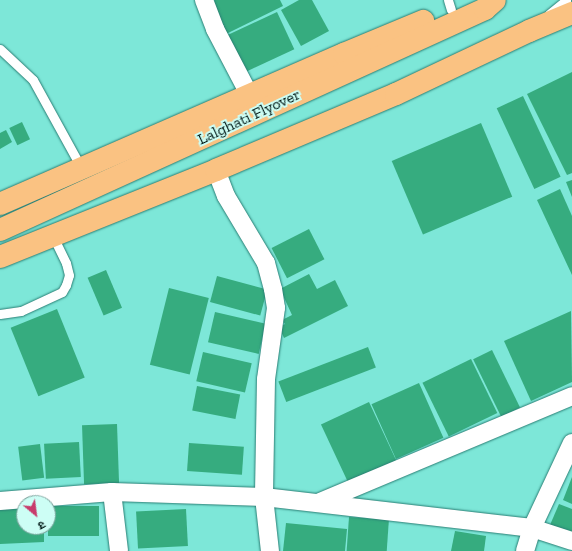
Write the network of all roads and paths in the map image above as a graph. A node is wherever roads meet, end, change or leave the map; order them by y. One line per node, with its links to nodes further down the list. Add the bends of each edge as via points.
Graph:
1 (204, 0): 9 (street, via 215,29)
2 (474, 0): 5 (main road)
3 (495, 0): 5 (main road, Lalghati Flyover, via 485,9)
4 (566, 0): 7 (lane)
5 (451, 11): 9 (main road, via 344,54); 13 (main road, Lalghati Flyover)
6 (572, 13): 7 (main road)
7 (529, 31): 11 (main road, via 396,94)
8 (0, 49): 10 (lane, via 33,80)
9 (250, 96): 10 (main road)
10 (82, 169): 12 (main road)
11 (216, 170): 14 (main road); 20 (street, via 226,196 266,263 276,308 266,379)
12 (0, 204)
13 (0, 230)
14 (53, 236): 15 (main road); 16 (lane, via 69,275 62,292 21,311)
15 (0, 257)
16 (0, 314)
17 (572, 396): 22 (street)
18 (572, 443): 23 (street)
19 (112, 492): 20 (street); 21 (street); 25 (street)
20 (264, 497): 22 (street); 26 (street)
21 (0, 501)
22 (318, 502): 23 (street)
23 (532, 528): 24 (street); 27 (street)
24 (572, 541)
25 (120, 551)
26 (270, 551)
27 (525, 551)

